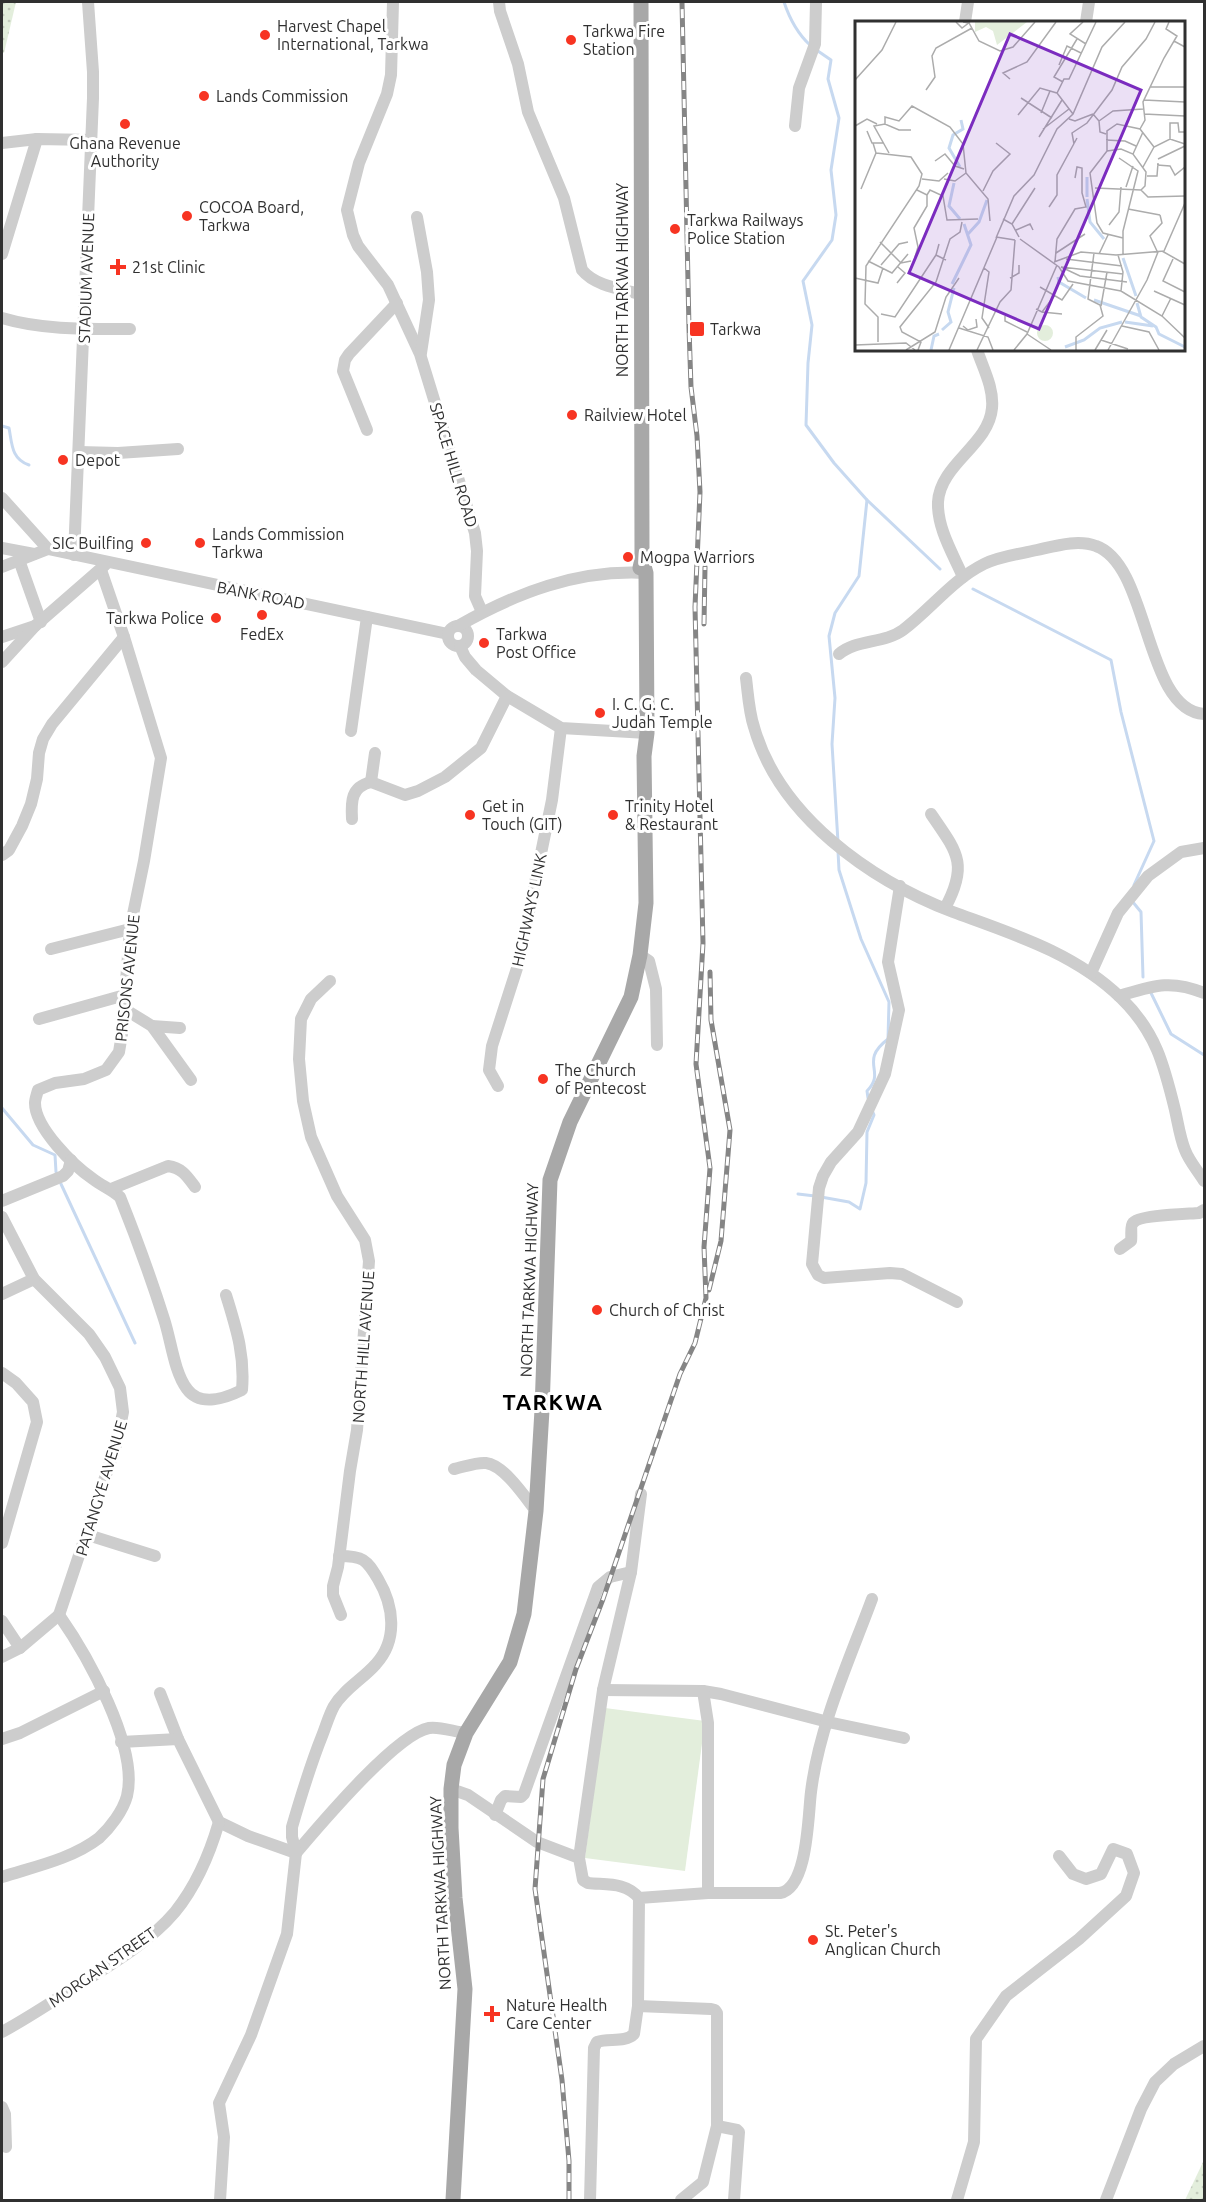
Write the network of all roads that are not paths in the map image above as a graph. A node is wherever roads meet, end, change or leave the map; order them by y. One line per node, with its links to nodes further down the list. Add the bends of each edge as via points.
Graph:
1 (88, 2): 12 (street, STADIUM AVENUE)
2 (393, 2): 17 (street, SPACE HILL ROAD, via 391,75 383,106 359,163 347,210 358,246)
3 (500, 2): 16 (street, via 528,112 564,198 582,270 596,282)
4 (641, 2): 16 (main road, NORTH TARKWA HIGHWAY)
5 (816, 2): 10 (street, via 813,50 799,88)
6 (968, 2): 8 (street)
7 (1089, 2): 9 (street)
8 (965, 21)
9 (1086, 21)
10 (795, 126)
11 (37, 139): 12 (street); 13 (street); 15 (street)
12 (92, 140): 19 (street, STADIUM AVENUE)
13 (2, 143)
14 (417, 217): 22 (street, via 429,300)
15 (2, 254)
16 (640, 294): 34 (main road, NORTH TARKWA HIGHWAY)
17 (397, 303): 22 (street, SPACE HILL ROAD); 23 (street, via 344,364 344,375)
18 (2, 318): 19 (street, via 26,324)
19 (84, 328): 20 (street); 25 (street, STADIUM AVENUE)
20 (130, 329)
21 (977, 351): 35 (street, via 988,378 993,406 990,421 950,471 939,490 938,505 941,527)
22 (420, 354): 36 (street, SPACE HILL ROAD, via 475,533 475,596)
23 (367, 430)
24 (178, 449): 25 (street)
25 (79, 452): 30 (street, STADIUM AVENUE)
26 (2, 498): 28 (street)
27 (2, 548): 29 (street)
28 (48, 549): 29 (street); 30 (street, BANK ROAD)
29 (35, 554): 31 (street)
30 (74, 555): 32 (street, BANK ROAD)
31 (19, 560): 33 (street); 38 (street)
32 (104, 566): 37 (street, BANK ROAD); 38 (street); 42 (street, PRISONS AVENUE)
33 (2, 567)
34 (642, 568): 36 (street, via 569,579 526,591); 51 (main road, NORTH TARKWA HIGHWAY)
35 (963, 577): 44 (street, via 896,635); 48 (street, via 999,558 1059,545 1096,546 1124,572 1155,659 1176,698 1188,710)
36 (482, 612): 39 (street)
37 (367, 617): 40 (street, BANK ROAD); 50 (street)
38 (38, 624): 41 (street); 45 (street)
39 (458, 626): 40 (street); 43 (street, via 465,628 468,635)
40 (448, 634): 43 (street, via 452,645)
41 (2, 637)
42 (124, 637): 57 (street, via 43,738 31,804 9,850); 60 (street, PRISONS AVENUE, via 161,758)
43 (460, 646): 47 (street, via 476,670)
44 (839, 654)
45 (2, 662)
46 (746, 678): 58 (street, via 760,746 790,798 847,855)
47 (507, 696): 49 (street); 53 (street, via 481,748 445,777 405,795)
48 (1204, 714)
49 (561, 729): 51 (street); 74 (street, HIGHWAYS LINK, via 531,908 492,1046 489,1070)
50 (351, 731)
51 (643, 733): 62 (main road, NORTH TARKWA HIGHWAY, via 646,903)
52 (375, 753): 53 (street)
53 (371, 782): 55 (street, via 352,796)
54 (931, 814): 59 (street, via 957,856 956,889)
55 (352, 819)
56 (1204, 848): 63 (street, via 1181,852 1148,876 1118,914)
57 (2, 855)
58 (900, 886): 59 (street); 86 (street, via 888,962 899,1010 885,1074 858,1132 823,1176 812,1264 824,1278 902,1274)
59 (945, 908): 63 (street, via 1023,938)
60 (130, 929): 61 (street); 66 (street, PRISONS AVENUE)
61 (51, 949)
62 (640, 955): 72 (street, via 649,961 656,989); 90 (main road, NORTH TARKWA HIGHWAY, via 631,998 570,1122 550,1180)
63 (1091, 973): 67 (street)
64 (330, 981): 94 (street, NORTH HILL AVENUE, via 311,999 301,1018 303,1101 311,1137 337,1196 365,1240 369,1261 357,1430)
65 (1204, 993): 67 (street, via 1169,984)
66 (125, 995): 68 (street, PRISONS AVENUE); 69 (street)
67 (1119, 996): 76 (street, via 1156,1043 1185,1151)
68 (126, 1010): 70 (street); 75 (street, PRISONS AVENUE, via 119,1052 106,1070 38,1090 35,1104 40,1123)
69 (39, 1019)
70 (152, 1026): 71 (street); 73 (street)
71 (180, 1028)
72 (657, 1045)
73 (191, 1080)
74 (498, 1086)
75 (71, 1160): 78 (street, PRISONS AVENUE); 79 (street, via 63,1176)
76 (1204, 1181)
77 (195, 1187): 78 (street, via 178,1167 168,1166)
78 (111, 1189): 85 (street, PRISONS AVENUE, via 120,1197 132,1228 179,1373 187,1390 200,1399 226,1398 242,1390 244,1367)
79 (2, 1201)
80 (1204, 1210): 82 (street, via 1134,1221 1131,1241)
81 (2, 1217): 83 (street, PATANGYE AVENUE)
82 (1120, 1249)
83 (34, 1279): 84 (street); 91 (street, PATANGYE AVENUE, via 89,1334 120,1388 123,1412 117,1442)
84 (2, 1294)
85 (226, 1295)
86 (957, 1302)
87 (2, 1373): 92 (street, via 33,1402 36,1422)
88 (454, 1469): 90 (street, via 484,1462 494,1464)
89 (641, 1494): 95 (street)
90 (536, 1511): 107 (main road, NORTH TARKWA HIGHWAY, via 524,1614 510,1662)
91 (88, 1535): 93 (street); 97 (street, PATANGYE AVENUE)
92 (2, 1543)
93 (155, 1556)
94 (339, 1556): 98 (street, NORTH HILL AVENUE, via 333,1595); 115 (street, via 361,1557 368,1563 388,1602 391,1634 376,1664 334,1707 292,1827)
95 (631, 1572): 102 (street); 113 (street, via 610,1576 598,1587 524,1794 505,1796)
96 (872, 1599): 106 (street)
97 (60, 1615): 100 (street); 103 (street)
98 (341, 1616)
99 (2, 1621): 100 (street)
100 (20, 1648): 101 (street)
101 (2, 1657)
102 (603, 1690): 104 (street); 117 (street)
103 (104, 1691): 109 (street); 111 (street)
104 (703, 1691): 106 (street); 119 (street, via 708,1723)
105 (160, 1694): 110 (street)
106 (828, 1722): 108 (street); 119 (street, via 814,1765 807,1841 794,1883 780,1893)
107 (466, 1733): 112 (main road, NORTH TARKWA HIGHWAY, via 454,1765); 115 (street, via 429,1728 408,1739 329,1814)
108 (904, 1738)
109 (2, 1739)
110 (177, 1740): 111 (street); 114 (street)
111 (122, 1742): 118 (street, via 128,1770 127,1796 116,1818 99,1838 69,1854)
112 (451, 1789): 113 (street, via 468,1795); 128 (main road, NORTH TARKWA HIGHWAY, via 455,1898 465,1989)
113 (495, 1815): 117 (street, via 537,1842)
114 (219, 1822): 115 (street); 122 (street, MORGAN STREET, via 212,1847 175,1912 106,1968)
115 (296, 1853): 127 (street, via 287,1934 251,2036 219,2103 224,2137)
116 (1059, 1856): 132 (street, via 1073,1874 1086,1880 1101,1874 1113,1849 1127,1854 1134,1873 1126,1896 1006,1996 976,2039 974,2142)
117 (579, 1858): 120 (street, via 583,1880 626,1887)
118 (2, 1877)
119 (708, 1893): 120 (street)
120 (639, 1898): 121 (street)
121 (638, 2006): 125 (street, via 711,2009 717,2013); 129 (street, via 632,2037 597,2042 594,2048)
122 (2, 2032)
123 (1204, 2046): 133 (street, via 1174,2064 1155,2082)
124 (2, 2107): 126 (street)
125 (717, 2126): 130 (street, via 703,2182); 131 (street, via 739,2132)
126 (6, 2147)
127 (220, 2200)
128 (453, 2200)
129 (590, 2200)
130 (681, 2200)
131 (734, 2200)
132 (957, 2200)
133 (1106, 2200)

